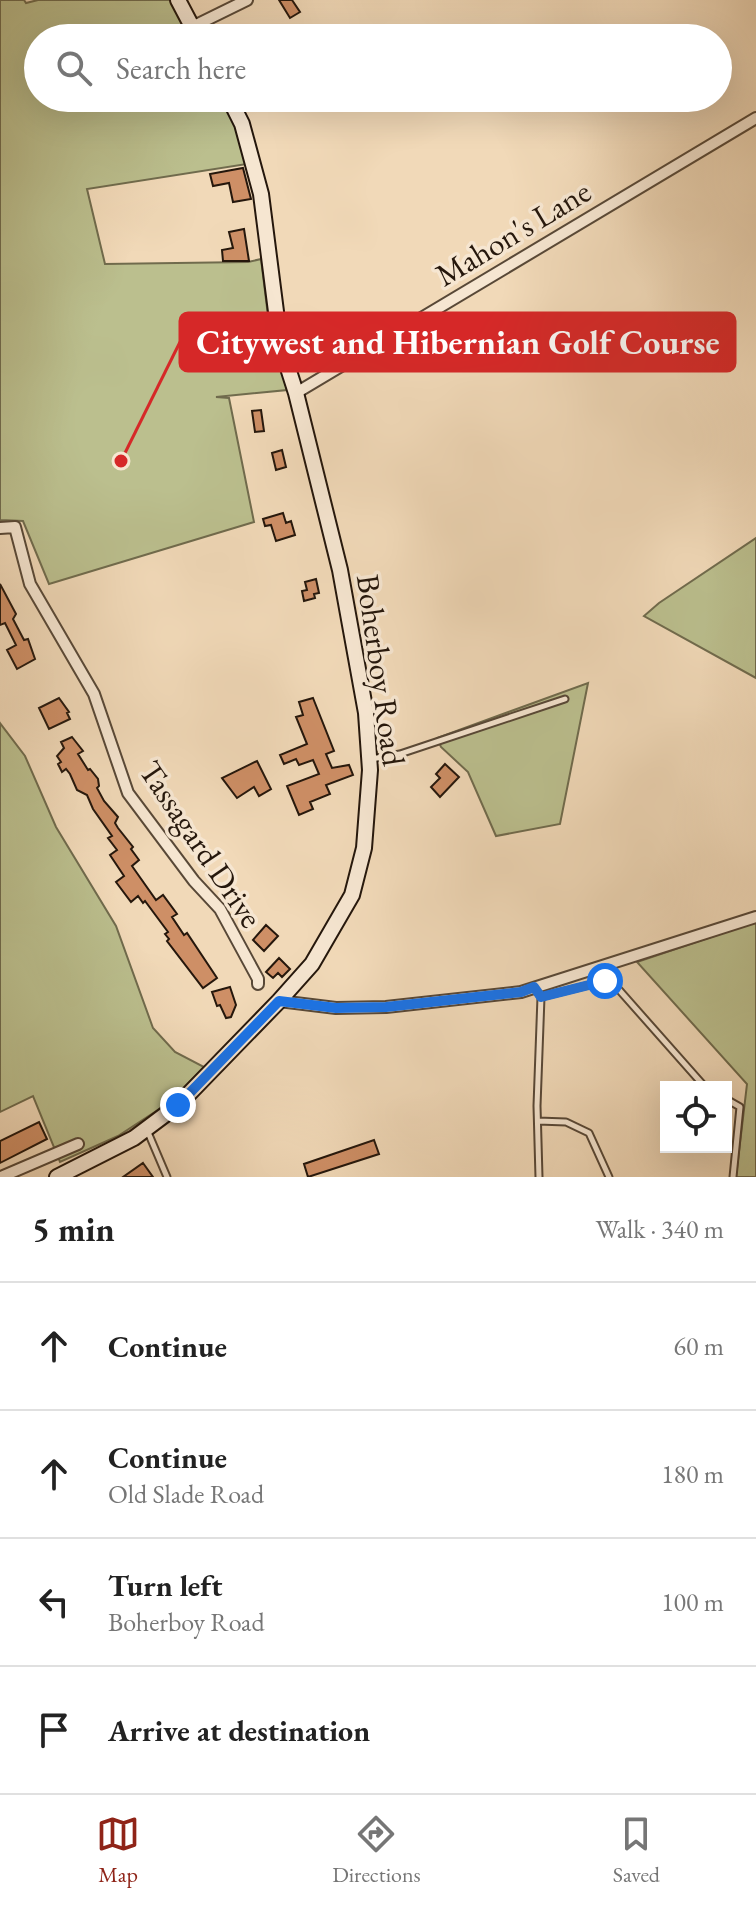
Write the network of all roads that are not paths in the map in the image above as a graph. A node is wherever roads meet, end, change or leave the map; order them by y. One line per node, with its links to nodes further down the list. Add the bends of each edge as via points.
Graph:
1 (178, 0): 3 (street)
2 (247, 0): 4 (street)
3 (191, 24)
4 (208, 24)
5 (236, 112): 7 (street, Boherboy Road, via 261,194 280,343)
6 (756, 118): 7 (street, Mahon's Lane)
7 (296, 393): 10 (street, Boherboy Road, via 340,570)
8 (0, 528): 12 (street, Tassagard Drive, via 15,527 30,584 94,694 128,793 220,909)
9 (565, 699): 10 (lane, via 400,754)
10 (370, 759): 15 (street, Boherboy Road, via 364,848 352,895 312,964)
11 (756, 917): 13 (street)
12 (258, 984)
13 (534, 987): 14 (lane); 15 (street, via 386,1007)
14 (541, 997): 16 (lane, via 613,983); 18 (lane)
15 (279, 1001): 19 (street, Boherboy Road, via 178,1105)
16 (700, 1081)
17 (732, 1102): 28 (lane, via 740,1107)
18 (538, 1121): 26 (lane); 27 (lane, via 566,1122 589,1133)
19 (146, 1130): 22 (street, Boherboy Road); 25 (lane)
20 (78, 1144): 21 (street)
21 (66, 1149): 22 (street); 23 (street)
22 (76, 1167): 24 (street, Boherboy Road)
23 (1, 1177)
24 (57, 1177)
25 (167, 1177)
26 (539, 1177)
27 (609, 1177)
28 (733, 1177)

